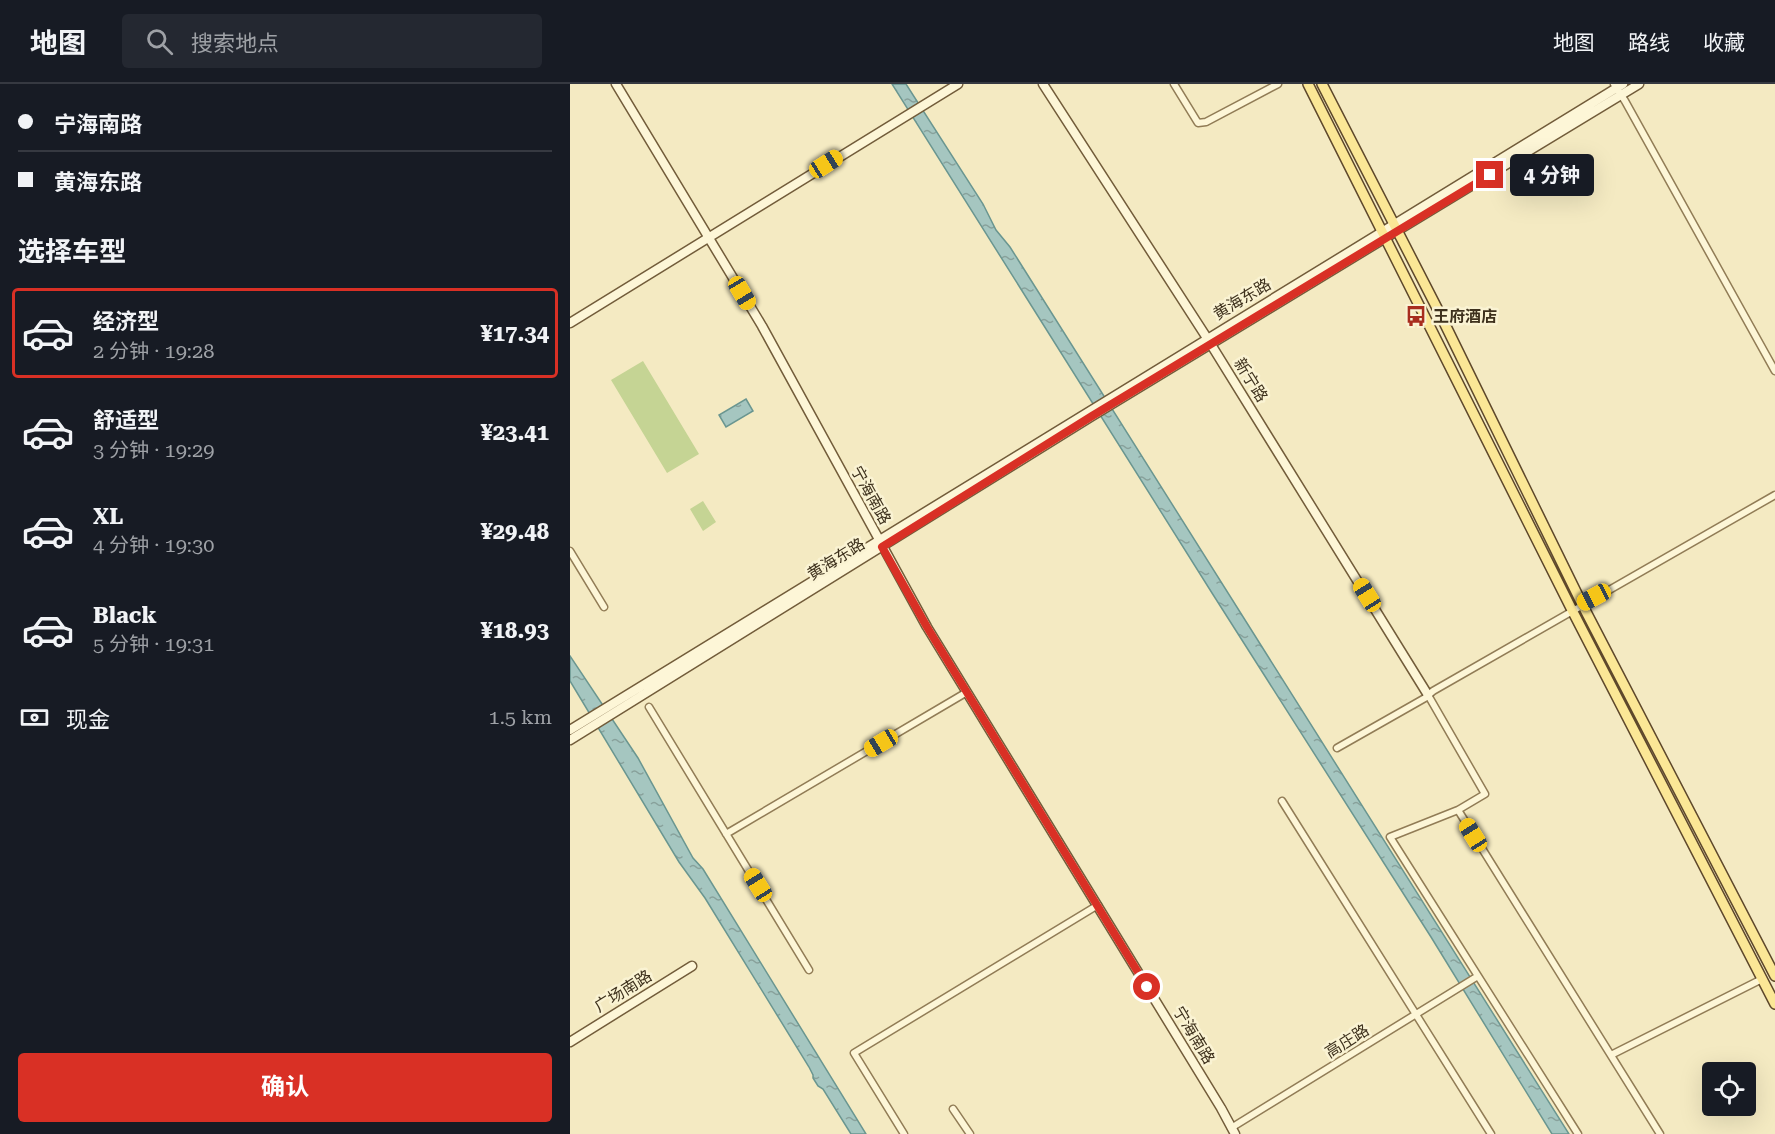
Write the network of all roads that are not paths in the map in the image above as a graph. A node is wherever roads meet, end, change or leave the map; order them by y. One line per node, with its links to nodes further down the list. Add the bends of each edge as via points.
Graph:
1 (616, 84): 12 (street, 宁海南路)
2 (958, 84): 12 (street)
3 (1043, 84): 14 (street, 新宁路)
4 (1174, 84): 5 (street, via 1198,123)
5 (1278, 84)
6 (1308, 84): 11 (main road)
7 (1322, 84): 10 (main road)
8 (1639, 84): 9 (street, 黄海东路)
9 (1618, 88): 10 (street, 黄海东路); 15 (street)
10 (1396, 228): 11 (street, 黄海东路); 19 (main road)
11 (1385, 234): 14 (street, 黄海东路); 21 (main road)
12 (708, 237): 13 (street); 17 (street, 宁海南路, via 762,326)
13 (570, 323)
14 (1209, 341): 17 (street, 黄海东路); 23 (street, 新宁路)
15 (1775, 371)
16 (1775, 495): 19 (street)
17 (880, 543): 22 (street, 宁海南路); 25 (street, 黄海东路)
18 (570, 551): 20 (street)
19 (1582, 604): 21 (street); 33 (main road)
20 (604, 607)
21 (1572, 610): 23 (street); 38 (main road)
22 (967, 692): 31 (street); 32 (street, 宁海南路)
23 (1428, 695): 28 (street); 30 (street, via 1485,794)
24 (649, 707): 31 (street)
25 (588, 724): 26 (street, 黄海东路); 27 (street, 黄海东路)
26 (570, 730)
27 (570, 740)
28 (1337, 748)
29 (1282, 801): 40 (street)
30 (1458, 810): 37 (street, via 1390,837); 42 (street)
31 (726, 834): 35 (street)
32 (1098, 905): 44 (street, 宁海南路); 45 (street, via 854,1053)
33 (1772, 964): 36 (main road)
34 (692, 966): 41 (street, 广场南路)
35 (809, 970)
36 (1775, 976)
37 (1477, 977): 40 (street, 高庄路); 48 (street)
38 (1762, 979): 39 (main road); 42 (street)
39 (1775, 1005)
40 (1416, 1014): 44 (street, 高庄路); 47 (street)
41 (570, 1042)
42 (1611, 1055): 49 (street)
43 (953, 1109): 46 (street)
44 (1233, 1131)
45 (904, 1134)
46 (970, 1134)
47 (1491, 1134)
48 (1578, 1134)
49 (1660, 1134)

